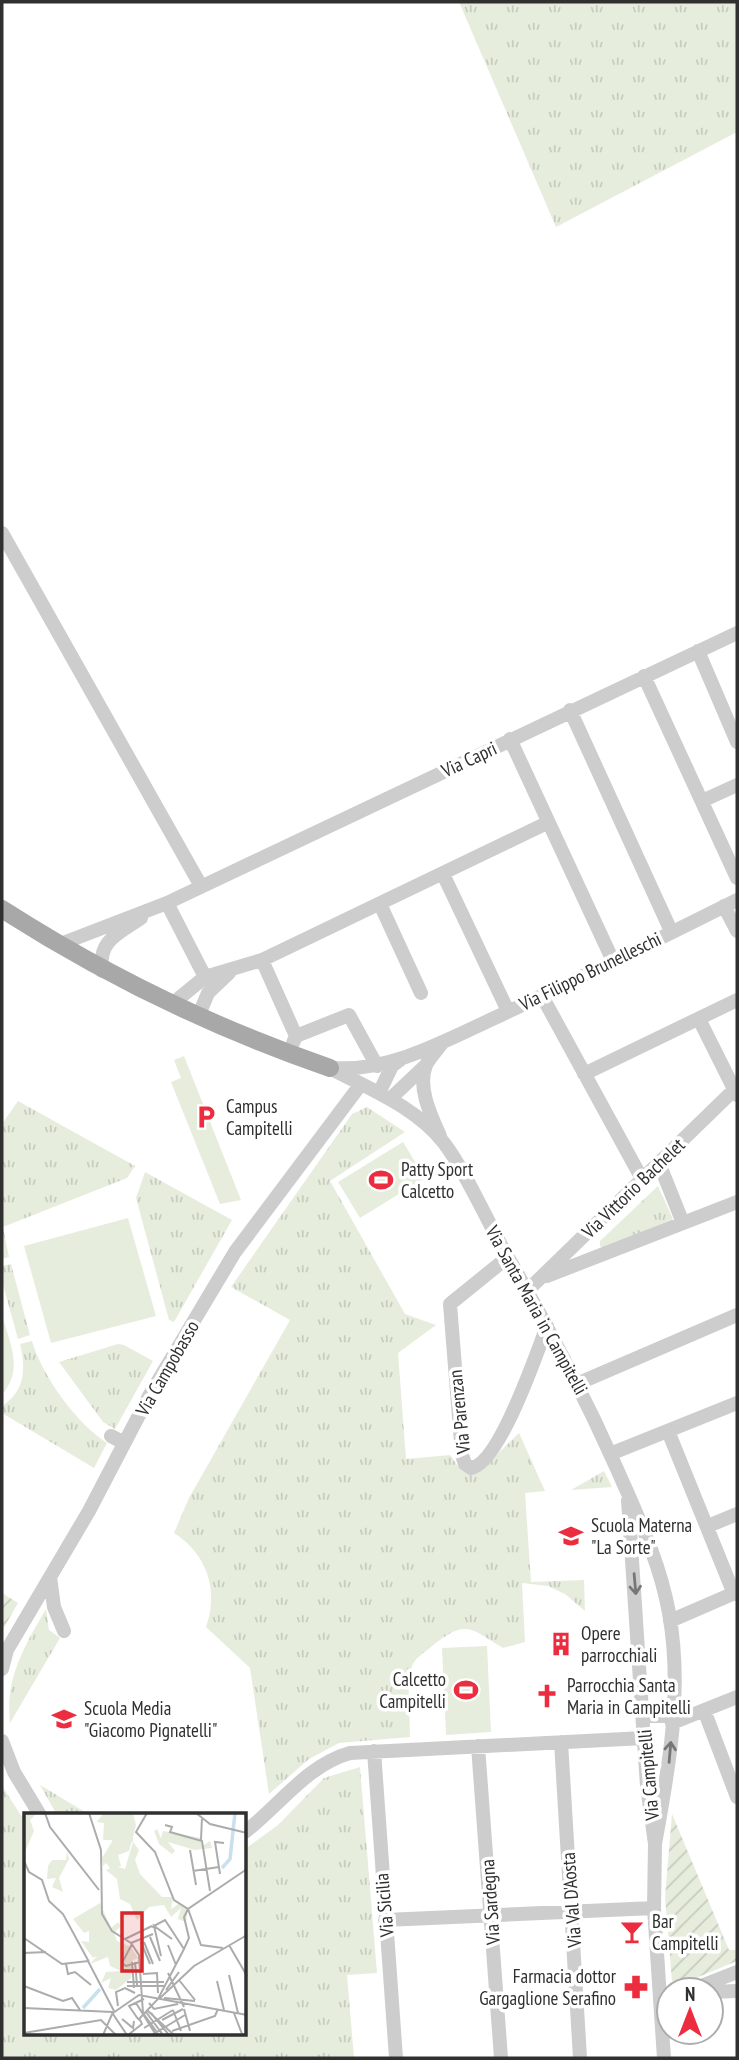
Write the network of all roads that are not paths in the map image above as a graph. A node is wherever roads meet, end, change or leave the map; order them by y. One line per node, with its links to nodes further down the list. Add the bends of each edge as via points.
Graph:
1 (2, 533): 13 (street)
2 (737, 632): 3 (street, Via Capri)
3 (698, 651): 4 (street, Via Capri); 7 (street)
4 (644, 676): 5 (street, Via Capri); 9 (street)
5 (570, 710): 6 (street, Via Capri); 18 (street)
6 (510, 739): 10 (street); 13 (street, Via Capri)
7 (737, 742)
8 (737, 785): 9 (street)
9 (702, 801): 12 (street)
10 (547, 823): 11 (street); 22 (street)
11 (443, 874): 15 (street); 30 (street)
12 (737, 878)
13 (201, 886): 16 (street, Via Capri)
14 (731, 903): 18 (street, Via Filippo Brunelleschi); 19 (street)
15 (380, 904): 21 (street); 26 (street)
16 (161, 905): 20 (street, Via Capri); 23 (street, Via Capri, via 106,943 100,954); 25 (street)
17 (2, 909): 20 (main road)
18 (671, 931): 22 (street, Via Filippo Brunelleschi)
19 (737, 931)
20 (58, 945): 23 (main road)
21 (262, 960): 24 (street); 33 (street)
22 (613, 961): 27 (street, Via Filippo Brunelleschi)
23 (102, 971): 29 (main road)
24 (230, 972): 25 (street); 31 (street, via 208,993)
25 (205, 977): 29 (street)
26 (421, 993)
27 (542, 996): 30 (street, Via Filippo Brunelleschi); 40 (street)
28 (737, 1000): 32 (street)
29 (172, 1004): 31 (main road)
30 (508, 1011): 34 (street, Via Filippo Brunelleschi)
31 (198, 1017): 35 (main road)
32 (699, 1019): 40 (street); 42 (street)
33 (296, 1036): 35 (street); 38 (street, via 349,1014)
34 (443, 1041): 36 (street, Via Filippo Brunelleschi); 37 (street, Via Filippo Brunelleschi)
35 (288, 1054): 39 (main road)
36 (407, 1055): 38 (street, Via Filippo Brunelleschi); 43 (street, Via Filippo Brunelleschi, via 391,1066)
37 (426, 1065): 43 (street, Via Filippo Brunelleschi); 44 (street, via 426,1097)
38 (377, 1066): 39 (street, Via Filippo Brunelleschi)
39 (330, 1068): 41 (street, Via Santa Maria in Campitelli)
40 (584, 1074): 46 (street)
41 (361, 1084): 43 (street, Via Santa Maria in Campitelli); 54 (street, Via Campobasso, via 235,1252)
42 (736, 1091): 45 (street, Via Vittorio Bachelet)
43 (384, 1096): 44 (street, Via Santa Maria in Campitelli, via 418,1118)
44 (444, 1143): 49 (street, Via Santa Maria in Campitelli)
45 (659, 1163): 46 (street, Via Vittorio Bachelet); 48 (street)
46 (642, 1179): 50 (street, Via Vittorio Bachelet)
47 (737, 1202): 48 (street)
48 (683, 1223): 50 (street)
49 (508, 1257): 50 (street, Via Santa Maria in Campitelli); 52 (street, Via Parenzan, via 450,1304 462,1455 471,1468 485,1462 507,1422)
50 (534, 1284): 52 (street, Via Santa Maria in Campitelli)
51 (737, 1315): 57 (street)
52 (548, 1326): 57 (street, Via Santa Maria in Campitelli)
53 (168, 1333): 54 (street)
54 (183, 1340): 56 (street, Via Campobasso)
55 (159, 1350): 56 (street)
56 (173, 1357): 64 (street, Via Campobasso, via 118,1439)
57 (579, 1383): 60 (street, Via Santa Maria in Campitelli)
58 (737, 1403): 59 (street)
59 (668, 1431): 60 (street); 63 (street)
60 (610, 1454): 61 (street, Via Santa Maria in Campitelli)
61 (627, 1492): 66 (street, Via Santa Maria in Campitelli, via 652,1546); 71 (street, Via Campitelli, one-way to 71)
62 (737, 1514): 63 (street)
63 (708, 1525): 65 (street)
64 (50, 1577): 67 (street, via 54,1607); 68 (street, Via Campobasso, via 7,1650)
65 (736, 1593): 66 (street)
66 (670, 1621): 72 (street, Via Santa Maria in Campitelli)
67 (64, 1631)
68 (2, 1669)
69 (737, 1697): 70 (street)
70 (704, 1710): 72 (street); 78 (street)
71 (643, 1716): 72 (street); 73 (street, Via Campitelli)
72 (673, 1719): 81 (street, Via Santa Maria in Campitelli, one-way to 72)
73 (644, 1738): 75 (street); 81 (street, Via Campitelli)
74 (2, 1741): 79 (street)
75 (561, 1742): 76 (street); 83 (street, Via Val D'Aosta)
76 (478, 1746): 77 (street); 84 (street, Via Sardegna)
77 (374, 1751): 80 (street, via 333,1758); 85 (street, Via Sicilia)
78 (737, 1797)
79 (39, 1813)
80 (247, 1830)
81 (655, 1844): 82 (street, Via Campitelli)
82 (654, 1908): 83 (street); 86 (street, Via Campitelli)
83 (572, 1912): 84 (street); 89 (street, Via Val D'Aosta)
84 (492, 1914): 85 (street); 88 (street, Via Sardegna)
85 (385, 1920): 87 (street, Via Sicilia)
86 (662, 1976)
87 (396, 2058)
88 (501, 2058)
89 (580, 2058)

